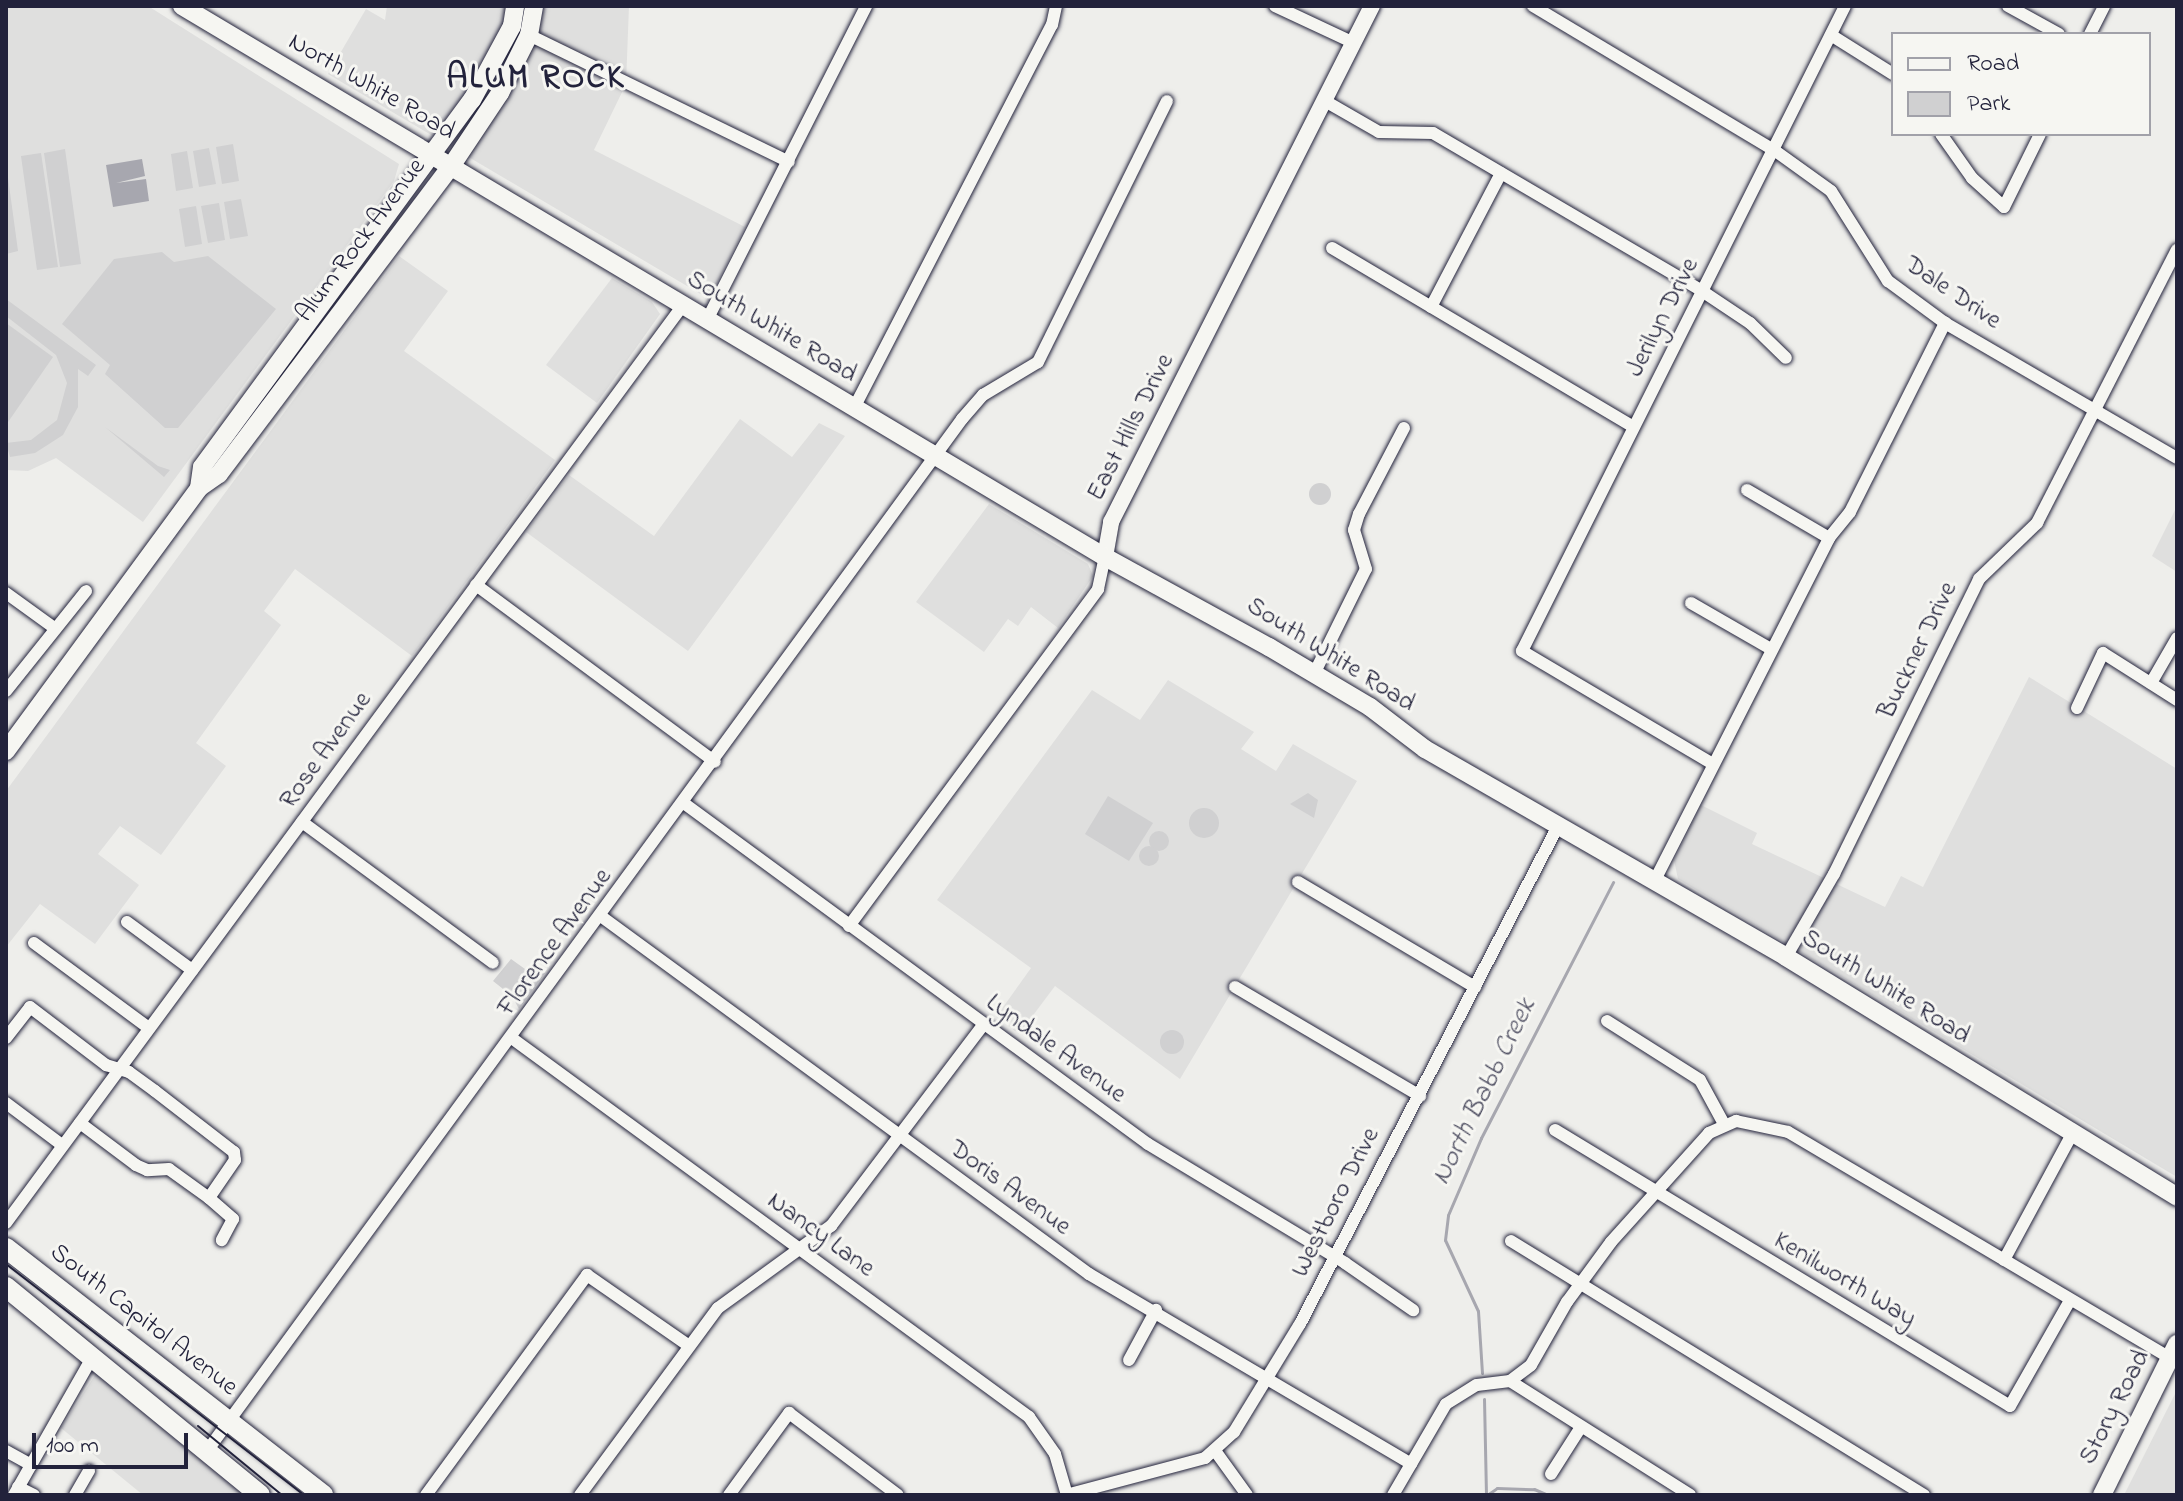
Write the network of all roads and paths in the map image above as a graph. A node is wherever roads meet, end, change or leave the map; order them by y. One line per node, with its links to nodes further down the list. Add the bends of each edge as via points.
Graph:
1 (182, 6): 24 (main road, North White Road)
2 (515, 6): 12 (main road, Alum Rock Avenue)
3 (534, 6): 15 (main road, Alum Rock Avenue)
4 (866, 6): 25 (street)
5 (1056, 6): 37 (street, via 1045,39)
6 (1275, 6): 17 (street)
7 (1372, 6): 17 (street, East Hills Drive)
8 (1533, 6): 23 (street, Dale Drive)
9 (1845, 6): 16 (street, Jerilyn Drive)
10 (2008, 6): 13 (street)
11 (2104, 6): 14 (street)
12 (512, 26): 15 (main road); 24 (main road, Alum Rock Avenue, via 492,67)
13 (2055, 32)
14 (2091, 32)
15 (529, 35): 25 (street); 26 (main road, Alum Rock Avenue, via 500,93)
16 (1831, 35): 18 (street); 23 (street, Jerilyn Drive)
17 (1354, 43): 20 (street, East Hills Drive)
18 (1891, 73)
19 (1167, 101): 42 (street, Florence Avenue, via 1038,362 983,395)
20 (1325, 101): 27 (street, via 1379,132 1433,133); 47 (street, East Hills Drive, via 1111,522)
21 (1942, 136): 22 (street, via 1972,178 2004,207)
22 (2039, 136)
23 (1774, 150): 30 (street, Jerilyn Drive); 34 (street, Dale Drive, via 1831,191 1888,281)
24 (434, 154): 26 (main road, North White Road); 36 (main road, Alum Rock Avenue)
25 (789, 162): 33 (street)
26 (452, 165): 31 (main road, South White Road); 41 (main road, Alum Rock Avenue)
27 (1501, 173): 30 (street); 32 (street)
28 (1332, 248): 32 (street)
29 (2177, 250): 38 (street, Buckner Drive)
30 (1702, 291): 35 (street, via 1750,323); 39 (street, Jerilyn Drive)
31 (683, 305): 33 (main road, South White Road); 48 (street, Rose Avenue)
32 (1431, 307): 39 (street)
33 (707, 320): 37 (main road, South White Road)
34 (1945, 323): 38 (street, Dale Drive); 46 (street, via 1850,512)
35 (1786, 358)
36 (248, 405): 41 (main road); 44 (main road, Alum Rock Avenue, via 202,467)
37 (854, 408): 42 (main road, South White Road)
38 (2097, 413): 43 (street, Dale Drive); 72 (street, Buckner Drive, via 2037,523 1979,579 1834,874)
39 (1633, 427): 62 (street, Jerilyn Drive, via 1522,651)
40 (1404, 428): 55 (street, via 1354,530 1366,569)
41 (250, 433): 44 (main road, Alum Rock Avenue, via 219,474)
42 (938, 458): 47 (main road, South White Road); 61 (street, Florence Avenue)
43 (2177, 458)
44 (199, 488): 60 (main road, Alum Rock Avenue)
45 (1747, 490): 46 (street)
46 (1829, 538): 54 (street)
47 (1105, 557): 55 (main road, South White Road); 70 (street, East Hills Drive, via 1098,589)
48 (476, 585): 61 (street); 64 (street, Rose Avenue)
49 (86, 591): 52 (street)
50 (6, 593): 52 (street)
51 (1691, 603): 54 (street)
52 (53, 627): 57 (street)
53 (2177, 638): 56 (street)
54 (1771, 649): 62 (street)
55 (1314, 674): 65 (main road, South White Road)
56 (2151, 683): 58 (street); 59 (street, via 2103,653)
57 (6, 691)
58 (2177, 700)
59 (2077, 708)
60 (6, 751)
61 (715, 762): 63 (street, Florence Avenue)
62 (1713, 764): 67 (street)
63 (685, 804): 68 (street, Florence Avenue); 70 (street, Lyndale Avenue)
64 (302, 822): 73 (street); 74 (street, Rose Avenue)
65 (1557, 828): 67 (main road, South White Road); 76 (street, Westboro Drive)
66 (1298, 882): 76 (street)
67 (1654, 882): 72 (main road, South White Road)
68 (602, 917): 81 (street, Florence Avenue); 89 (street, Doris Avenue)
69 (127, 922): 74 (street)
70 (849, 926): 78 (street, Lyndale Avenue)
71 (34, 943): 79 (street)
72 (1786, 957): 88 (main road, South White Road)
73 (493, 963)
74 (192, 970): 79 (street, Rose Avenue)
75 (1235, 987): 83 (street)
76 (1475, 987): 83 (street, Westboro Drive)
77 (1607, 1021): 86 (street, via 1700,1080)
78 (983, 1025): 89 (street); 99 (street, Lyndale Avenue, via 1148,1144)
79 (149, 1028): 82 (street, Rose Avenue)
80 (6, 1038): 82 (street, via 30,1007 106,1065)
81 (513, 1039): 98 (street, Nancy Lane); 112 (street, Florence Avenue)
82 (120, 1069): 85 (street, Rose Avenue); 93 (street, via 234,1152 235,1160)
83 (1420, 1096): 99 (street, Westboro Drive)
84 (6, 1103): 90 (street)
85 (80, 1123): 90 (street, Rose Avenue); 93 (street, via 136,1165 169,1169)
86 (1724, 1124): 91 (street, via 1698,1143); 100 (street, via 1753,1121 1788,1132)
87 (1555, 1130): 91 (street, Kenilworth Way)
88 (2071, 1136): 92 (main road, South White Road); 100 (street)
89 (901, 1137): 98 (street, via 831,1226); 104 (street, Doris Avenue, via 1089,1274)
90 (62, 1145): 94 (street, Rose Avenue)
91 (1654, 1193): 101 (street); 103 (street, Kenilworth Way, via 2010,1406)
92 (2177, 1197)
93 (209, 1198): 95 (street, via 233,1219)
94 (6, 1223)
95 (222, 1240)
96 (1511, 1241): 101 (street)
97 (6, 1248): 112 (main road, South Capitol Avenue)
98 (800, 1249): 106 (street, via 718,1308); 130 (street, Nancy Lane, via 1029,1417 1055,1454)
99 (1334, 1256): 105 (street, Lyndale Avenue); 110 (street, Westboro Drive)
100 (2004, 1260): 103 (street)
101 (1577, 1286): 111 (street, via 1531,1365); 134 (street)
102 (6, 1287): 108 (main road)
103 (2069, 1302): 107 (street)
104 (1156, 1310): 109 (street); 110 (street, Doris Avenue)
105 (1413, 1310)
106 (689, 1346): 126 (street, via 587,1275); 127 (street)
107 (2174, 1351): 135 (main road, Story Road)
108 (93, 1356): 115 (main road); 118 (street)
109 (1129, 1360)
110 (1268, 1378): 116 (street, Westboro Drive); 117 (street, Doris Avenue)
111 (1510, 1381): 113 (street); 117 (street, via 1477,1385 1446,1404)
112 (230, 1422): 115 (street, Florence Avenue); 125 (main road, South Capitol Avenue)
113 (1579, 1430): 120 (street); 133 (street)
114 (6, 1451): 118 (street)
115 (207, 1451): 124 (main road)
116 (1216, 1452): 130 (street, via 1189,1464); 131 (street)
117 (1411, 1464): 132 (street)
118 (31, 1465): 121 (street)
119 (89, 1471): 123 (street)
120 (1551, 1474)
121 (16, 1491): 122 (street)
122 (34, 1495)
123 (75, 1495)
124 (260, 1495)
125 (323, 1495)
126 (426, 1495)
127 (580, 1495)
128 (729, 1495): 129 (street, via 789,1413)
129 (898, 1495)
130 (1066, 1495)
131 (1247, 1495)
132 (1393, 1495)
133 (1690, 1495)
134 (1924, 1495)
135 (2102, 1495)

